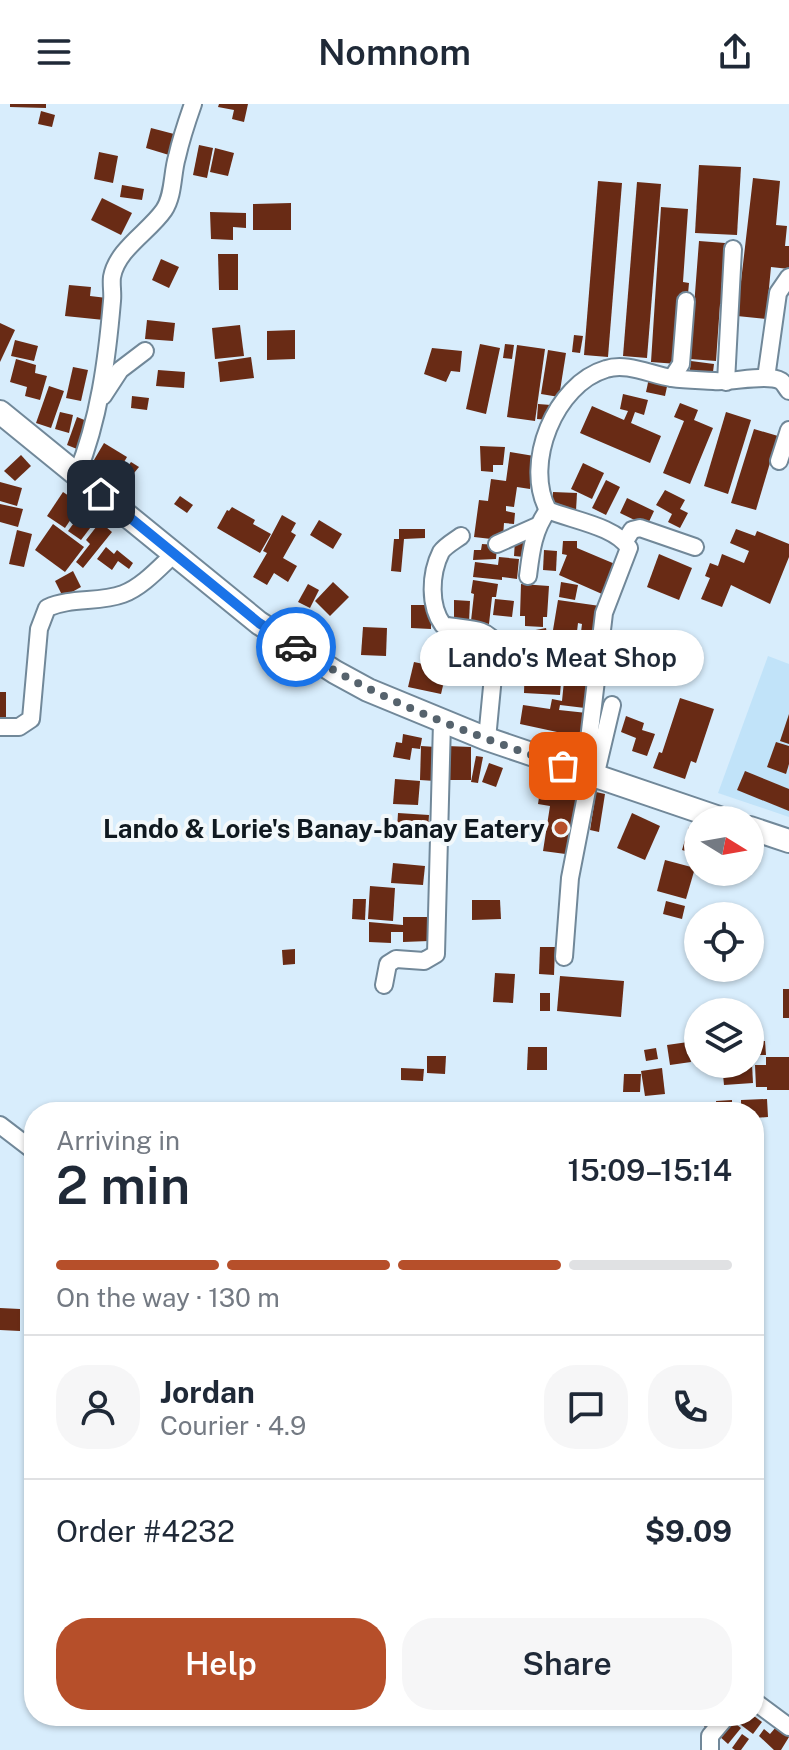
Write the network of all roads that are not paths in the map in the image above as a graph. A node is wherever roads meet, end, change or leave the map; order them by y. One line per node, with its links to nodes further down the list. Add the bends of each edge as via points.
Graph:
1 (193, 104): 10 (street, via 165,209 117,264 112,277)
2 (733, 249): 8 (street)
3 (789, 277): 7 (street, via 778,293)
4 (686, 301): 6 (street, via 681,364)
5 (145, 351): 10 (street, via 120,370)
6 (672, 378): 8 (street); 15 (street, via 609,367 587,376 551,421 538,459 541,498)
7 (766, 378): 8 (street); 9 (street, via 781,381)
8 (726, 382)
9 (789, 391)
10 (99, 402): 14 (street)
11 (0, 412): 14 (highway)
12 (789, 430): 13 (street)
13 (779, 461)
14 (77, 474): 21 (highway)
15 (548, 510): 16 (street); 18 (street)
16 (537, 526): 19 (street); 22 (street)
17 (461, 536): 26 (street, via 442,550 432,603 443,625 492,635 496,645)
18 (625, 541): 20 (street, via 640,528); 27 (street, via 629,548 604,613)
19 (497, 544)
20 (695, 547)
21 (174, 554): 24 (highway, via 259,623 335,672); 25 (street, via 122,595 47,608 39,629 31,719 19,727)
22 (528, 576)
23 (612, 705): 27 (street)
24 (442, 722): 26 (highway); 32 (street, via 436,954 424,961 396,959 388,964)
25 (0, 727)
26 (487, 739): 27 (highway)
27 (590, 775): 28 (highway); 31 (street, via 565,878)
28 (684, 806)
29 (764, 833): 30 (highway)
30 (789, 841)
31 (564, 957)
32 (384, 985)
33 (0, 1125): 34 (street)
34 (24, 1143)
35 (764, 1708): 37 (street)
36 (718, 1726): 38 (street, via 710,1736)
37 (789, 1727)
38 (710, 1750)

